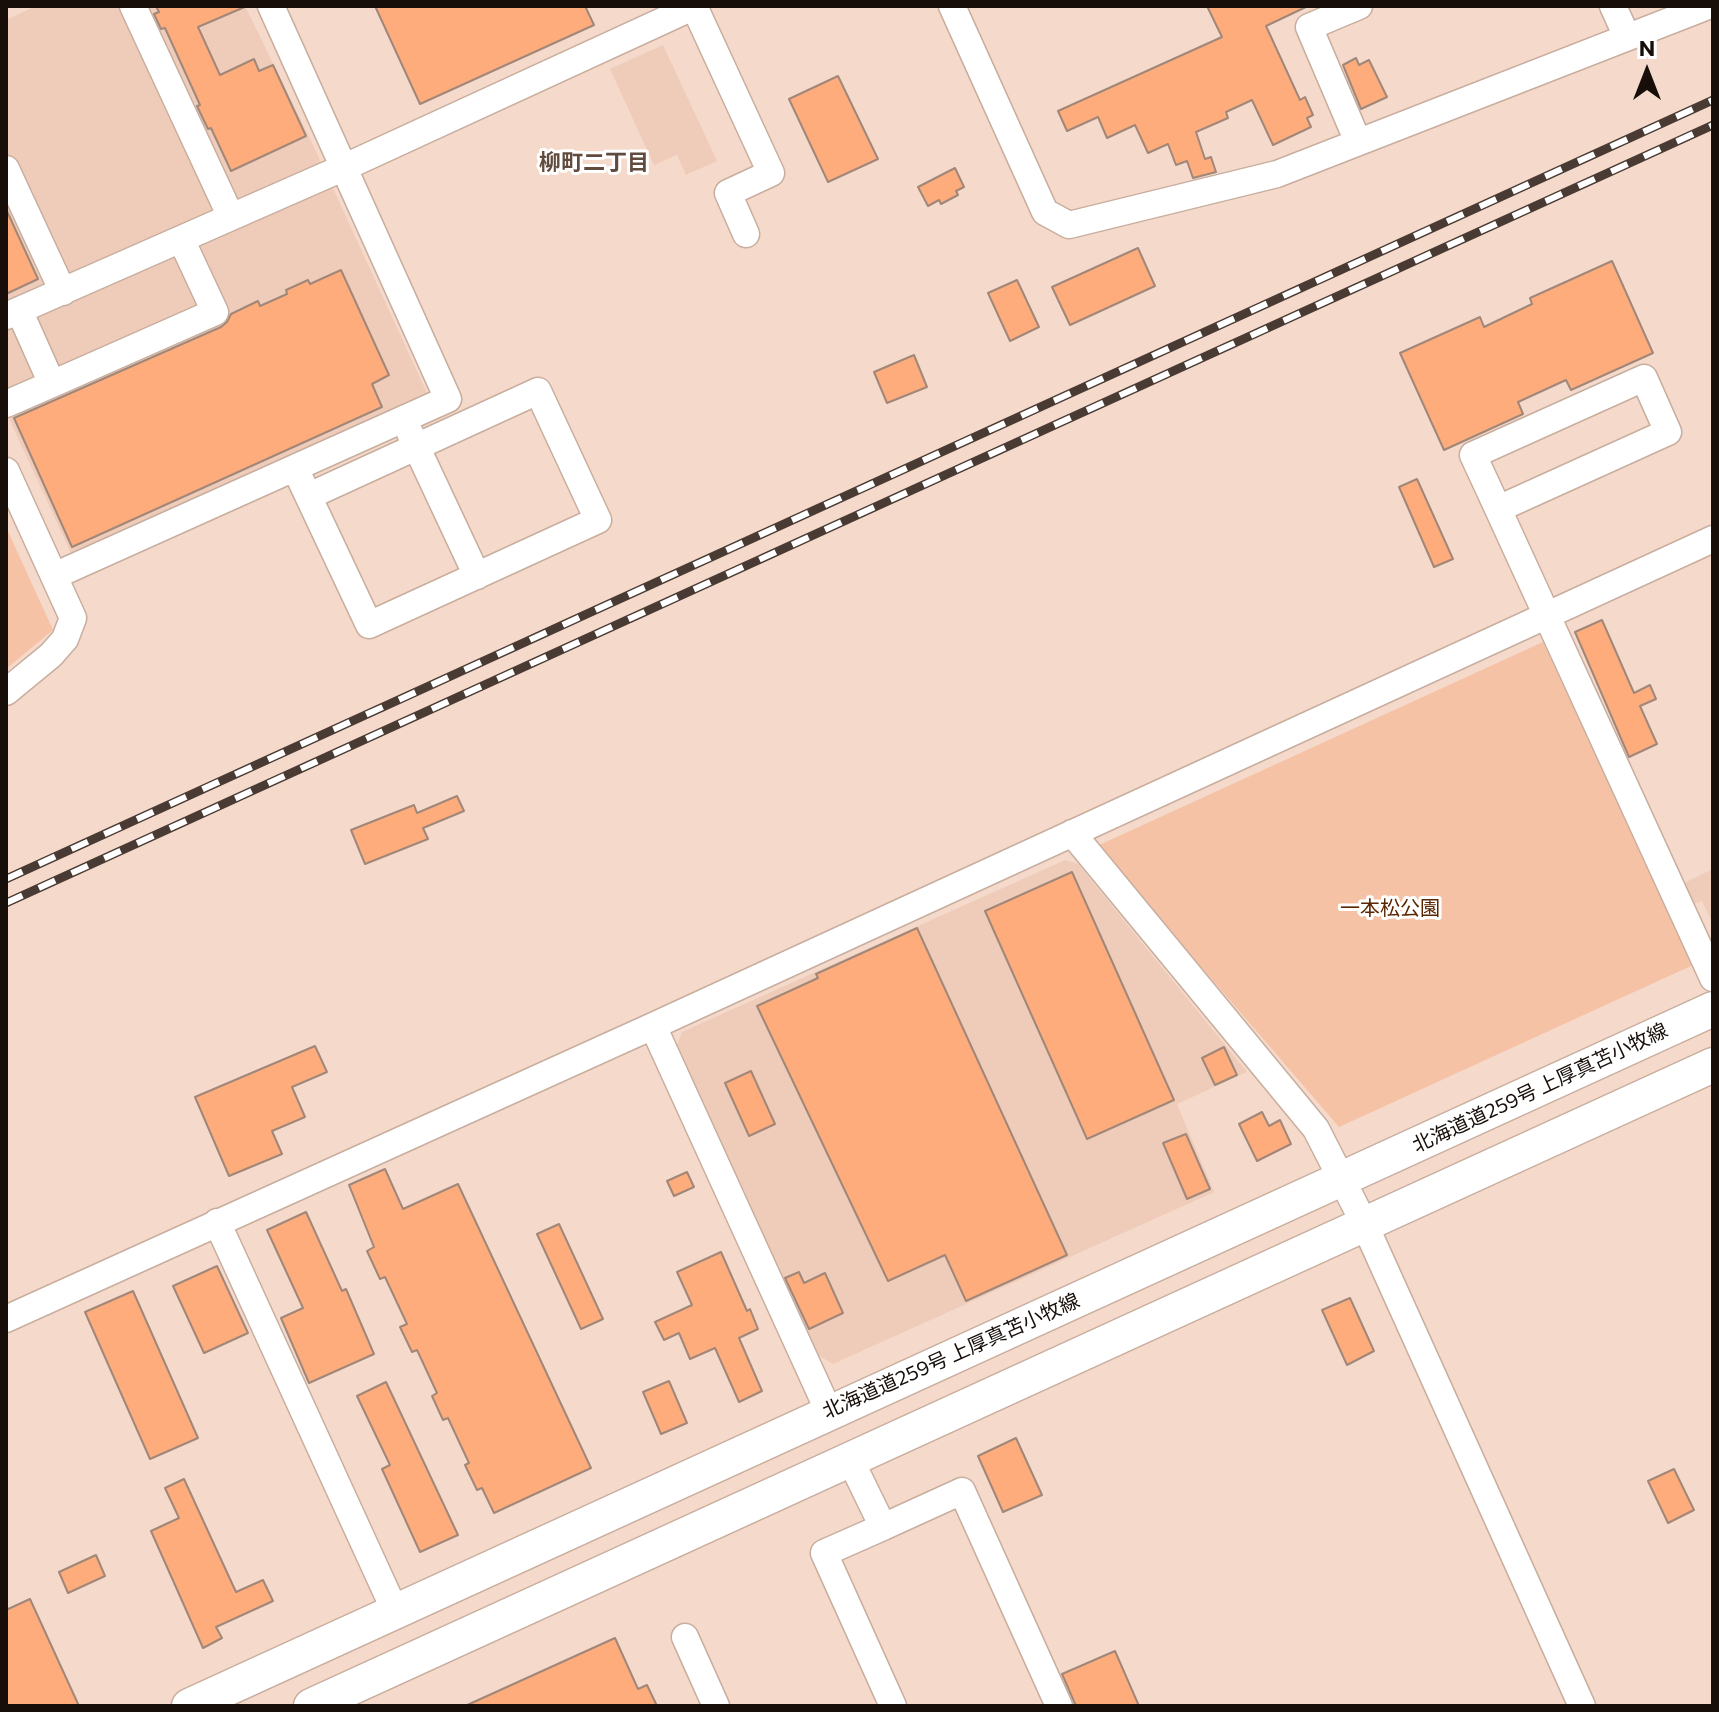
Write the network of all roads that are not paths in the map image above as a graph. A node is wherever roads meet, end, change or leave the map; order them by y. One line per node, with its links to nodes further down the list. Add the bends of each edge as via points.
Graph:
1 (133, 6): 12 (street)
2 (271, 6): 10 (street)
3 (695, 6): 10 (street); 13 (street, via 771,173 728,193)
4 (952, 6): 9 (street, via 1045,212 1069,225 1277,174)
5 (1359, 6): 9 (street, via 1309,27)
6 (1613, 6): 8 (street)
7 (1708, 6): 8 (street)
8 (1627, 37): 9 (street)
9 (1358, 142)
10 (345, 167): 12 (street); 19 (street, via 448,399)
11 (6, 169): 15 (street)
12 (231, 217): 14 (street)
13 (746, 234)
14 (181, 239): 15 (street); 17 (street, via 215,312)
15 (63, 292): 16 (street)
16 (12, 313): 17 (street)
17 (52, 384): 18 (street)
18 (6, 404)
19 (404, 419): 20 (street); 21 (street)
20 (417, 447): 23 (street); 27 (street); 27 (street, via 538,391 545,404 598,520)
21 (295, 468): 23 (street); 26 (street)
22 (6, 471): 26 (street)
23 (309, 496): 27 (street, via 369,625)
24 (1498, 509): 24 (street, via 1473,455 1644,378 1668,432); 28 (street)
25 (1713, 539): 28 (street)
26 (54, 576): 29 (street, via 73,618 65,639)
27 (477, 576)
28 (1546, 616): 30 (street); 31 (street)
29 (6, 692)
30 (1072, 833): 33 (street); 35 (street, via 1316,1129)
31 (1713, 978)
32 (1713, 1009): 35 (main road, 北海道道259号 上厚真苫小牧線)
33 (653, 1026): 36 (street); 39 (street)
34 (1713, 1065): 37 (main road)
35 (1343, 1178): 37 (street); 39 (main road, 北海道道259号 上厚真苫小牧線)
36 (217, 1222): 38 (street); 42 (street)
37 (1364, 1223): 40 (main road); 49 (street)
38 (6, 1319)
39 (829, 1412): 42 (main road, 北海道道259号 上厚真苫小牧線)
40 (850, 1459): 41 (street); 45 (main road)
41 (883, 1527): 47 (street, via 824,1553); 48 (street, via 962,1491)
42 (395, 1611): 44 (main road, 北海道道259号 上厚真苫小牧線)
43 (685, 1637): 46 (street)
44 (189, 1706)
45 (311, 1706)
46 (716, 1706)
47 (893, 1706)
48 (1059, 1706)
49 (1582, 1706)

